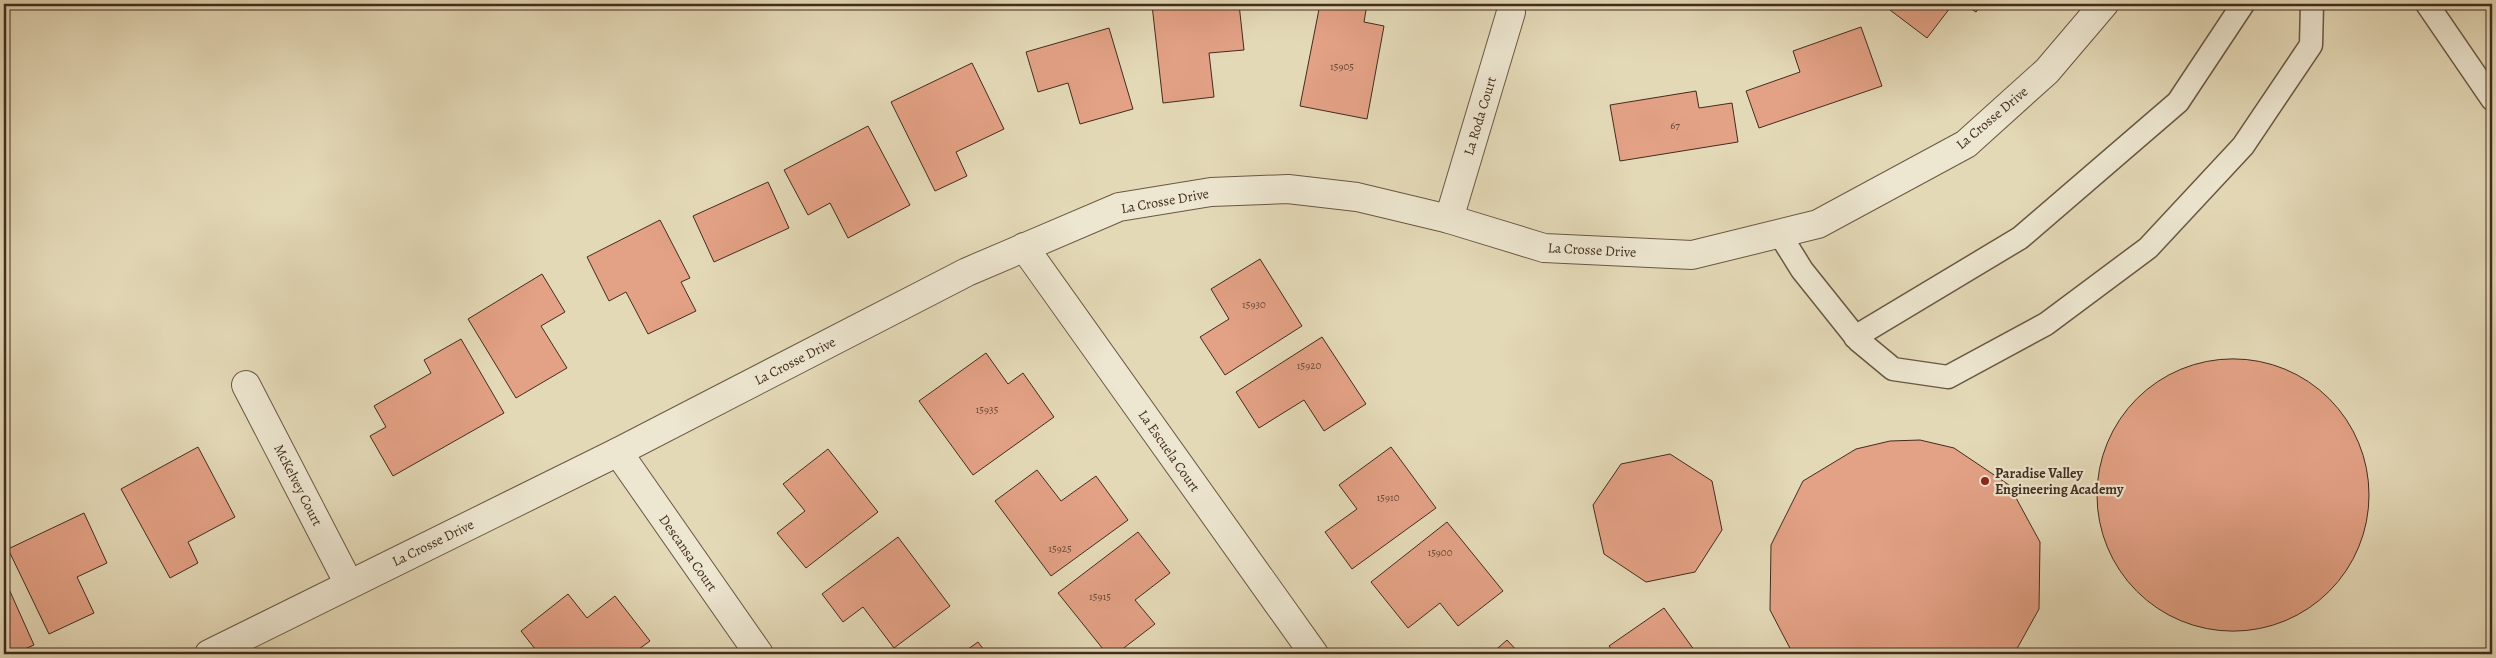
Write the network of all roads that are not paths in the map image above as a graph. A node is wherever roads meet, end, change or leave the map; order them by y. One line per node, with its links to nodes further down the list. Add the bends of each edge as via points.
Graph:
1 (2104, 4): 8 (street, La Crosse Drive, via 2048,71 1966,144 1818,224)
2 (2243, 4): 10 (lane, via 2178,102 2020,238)
3 (2312, 4): 10 (lane, via 2311,45 2243,146 2148,248 2046,324 1948,377 1893,369)
4 (2427, 4): 6 (lane)
5 (1511, 12): 7 (street, La Roda Court)
6 (2492, 99)
7 (1449, 219): 8 (street, La Crosse Drive, via 1544,248 1692,255); 9 (street, La Crosse Drive, via 1357,196 1298,190 1211,192 1119,208)
8 (1779, 233): 10 (lane, via 1802,270)
9 (1024, 247): 12 (street, La Crosse Drive, via 967,272); 16 (street, La Escuela Court)
10 (1855, 337)
11 (246, 385): 13 (street, McKelvey Court)
12 (618, 452): 13 (street, La Crosse Drive); 15 (street, Descansa Court)
13 (349, 584): 14 (street, La Crosse Drive)
14 (209, 654)
15 (759, 654)
16 (1314, 654)

